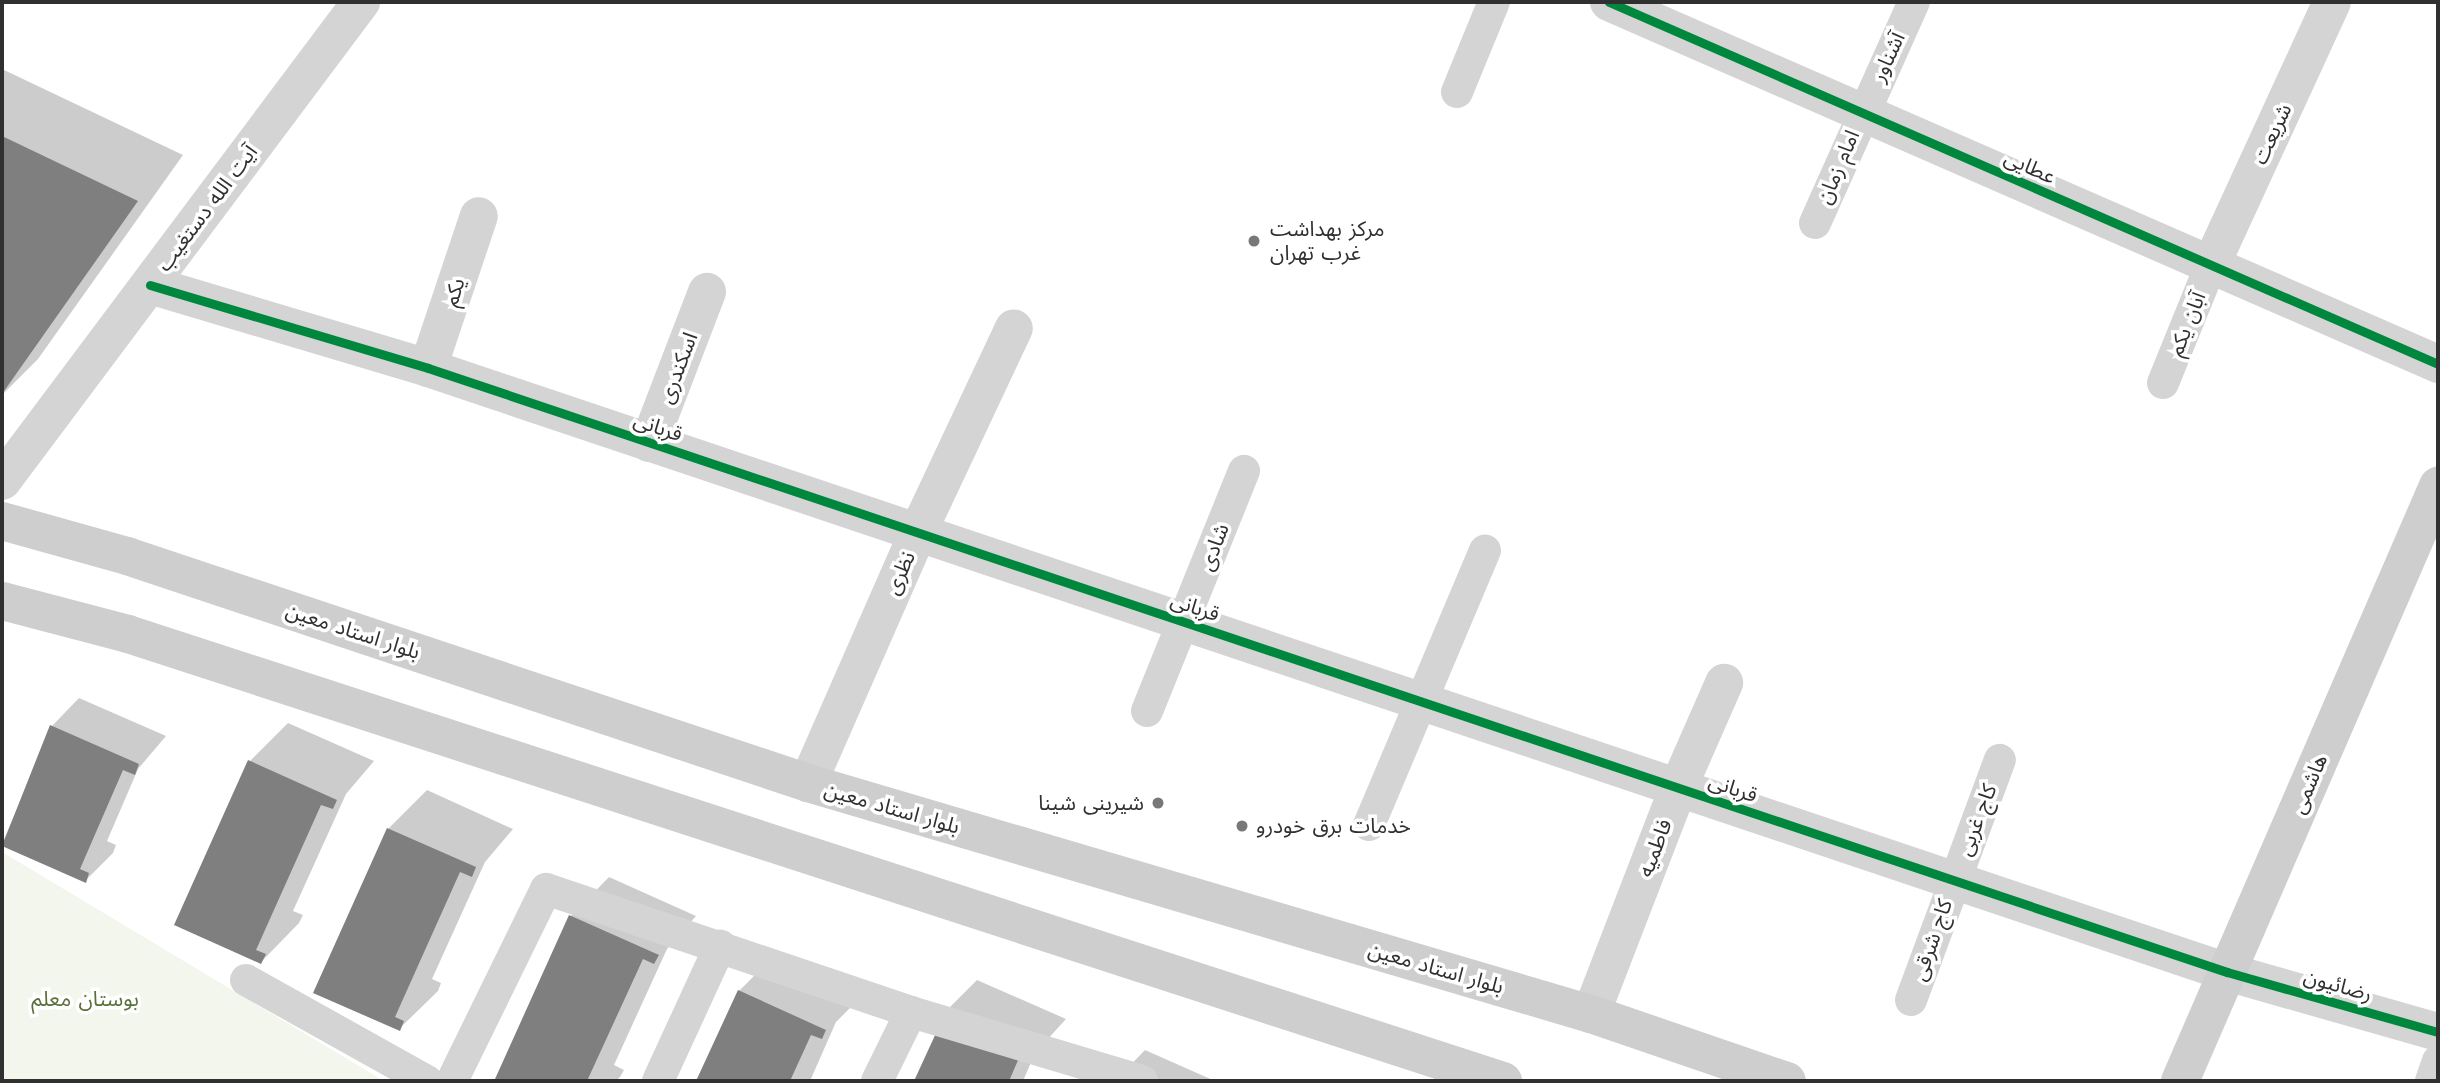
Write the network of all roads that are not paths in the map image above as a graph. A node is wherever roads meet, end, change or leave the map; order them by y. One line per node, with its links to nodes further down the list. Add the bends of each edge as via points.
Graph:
1 (361, 2): 11 (street, آیت الله دستغیب)
2 (1494, 2): 6 (lane)
3 (1609, 2): 7 (street, عطایی)
4 (1914, 2): 7 (lane, آشناور)
5 (2332, 2): 10 (street, شریعت)
6 (1457, 92)
7 (1861, 112): 9 (lane, امام زمان); 10 (street, عطایی)
8 (479, 216): 15 (street, یکم)
9 (1815, 223)
10 (2211, 265): 14 (street, عطایی); 16 (lane, آبان یکم)
11 (149, 285): 15 (street, قربانی); 19 (street, آیت الله دستغیب)
12 (707, 292): 17 (street, اسکندری)
13 (1014, 328): 22 (street, نظری)
14 (2438, 364)
15 (428, 369): 17 (street, قربانی)
16 (2163, 383)
17 (649, 443): 22 (street, قربانی)
18 (1244, 471): 25 (lane, شادی)
19 (2, 481)
20 (2438, 486): 35 (main road, هاشمی)
21 (2, 521): 30 (main road, بلوار استاد معین, via 127,556)
22 (918, 532): 25 (street, قربانی); 30 (street, نظری)
23 (1485, 551): 27 (lane)
24 (2, 601): 48 (main road, via 128,634)
25 (1185, 622): 27 (street, قربانی); 28 (lane, شادی)
26 (1724, 683): 31 (street, فاطمیه)
27 (1420, 702): 31 (street, قربانی); 32 (lane)
28 (1147, 711)
29 (2000, 760): 33 (lane, کاج غربی)
30 (808, 783): 39 (main road, بلوار استاد معین)
31 (1678, 788): 33 (street, قربانی); 39 (street, فاطمیه)
32 (1369, 825)
33 (1953, 881): 35 (street, قربانی); 37 (lane, کاج شرقی)
34 (720, 946): 38 (lane); 44 (lane, via 546,889); 45 (lane)
35 (2227, 972): 40 (street, رضائیون); 50 (main road, هاشمی)
36 (246, 980): 43 (lane)
37 (1911, 1000)
38 (911, 1012): 42 (lane); 46 (lane)
39 (1591, 1014): 49 (main road, بلوار استاد معین)
40 (2438, 1032)
41 (2438, 1061): 51 (lane)
42 (1084, 1072): 47 (lane)
43 (427, 1081)
44 (452, 1081)
45 (658, 1081)
46 (877, 1081)
47 (1142, 1081)
48 (1503, 1081)
49 (1787, 1081)
50 (2180, 1081)
51 (2431, 1081)

